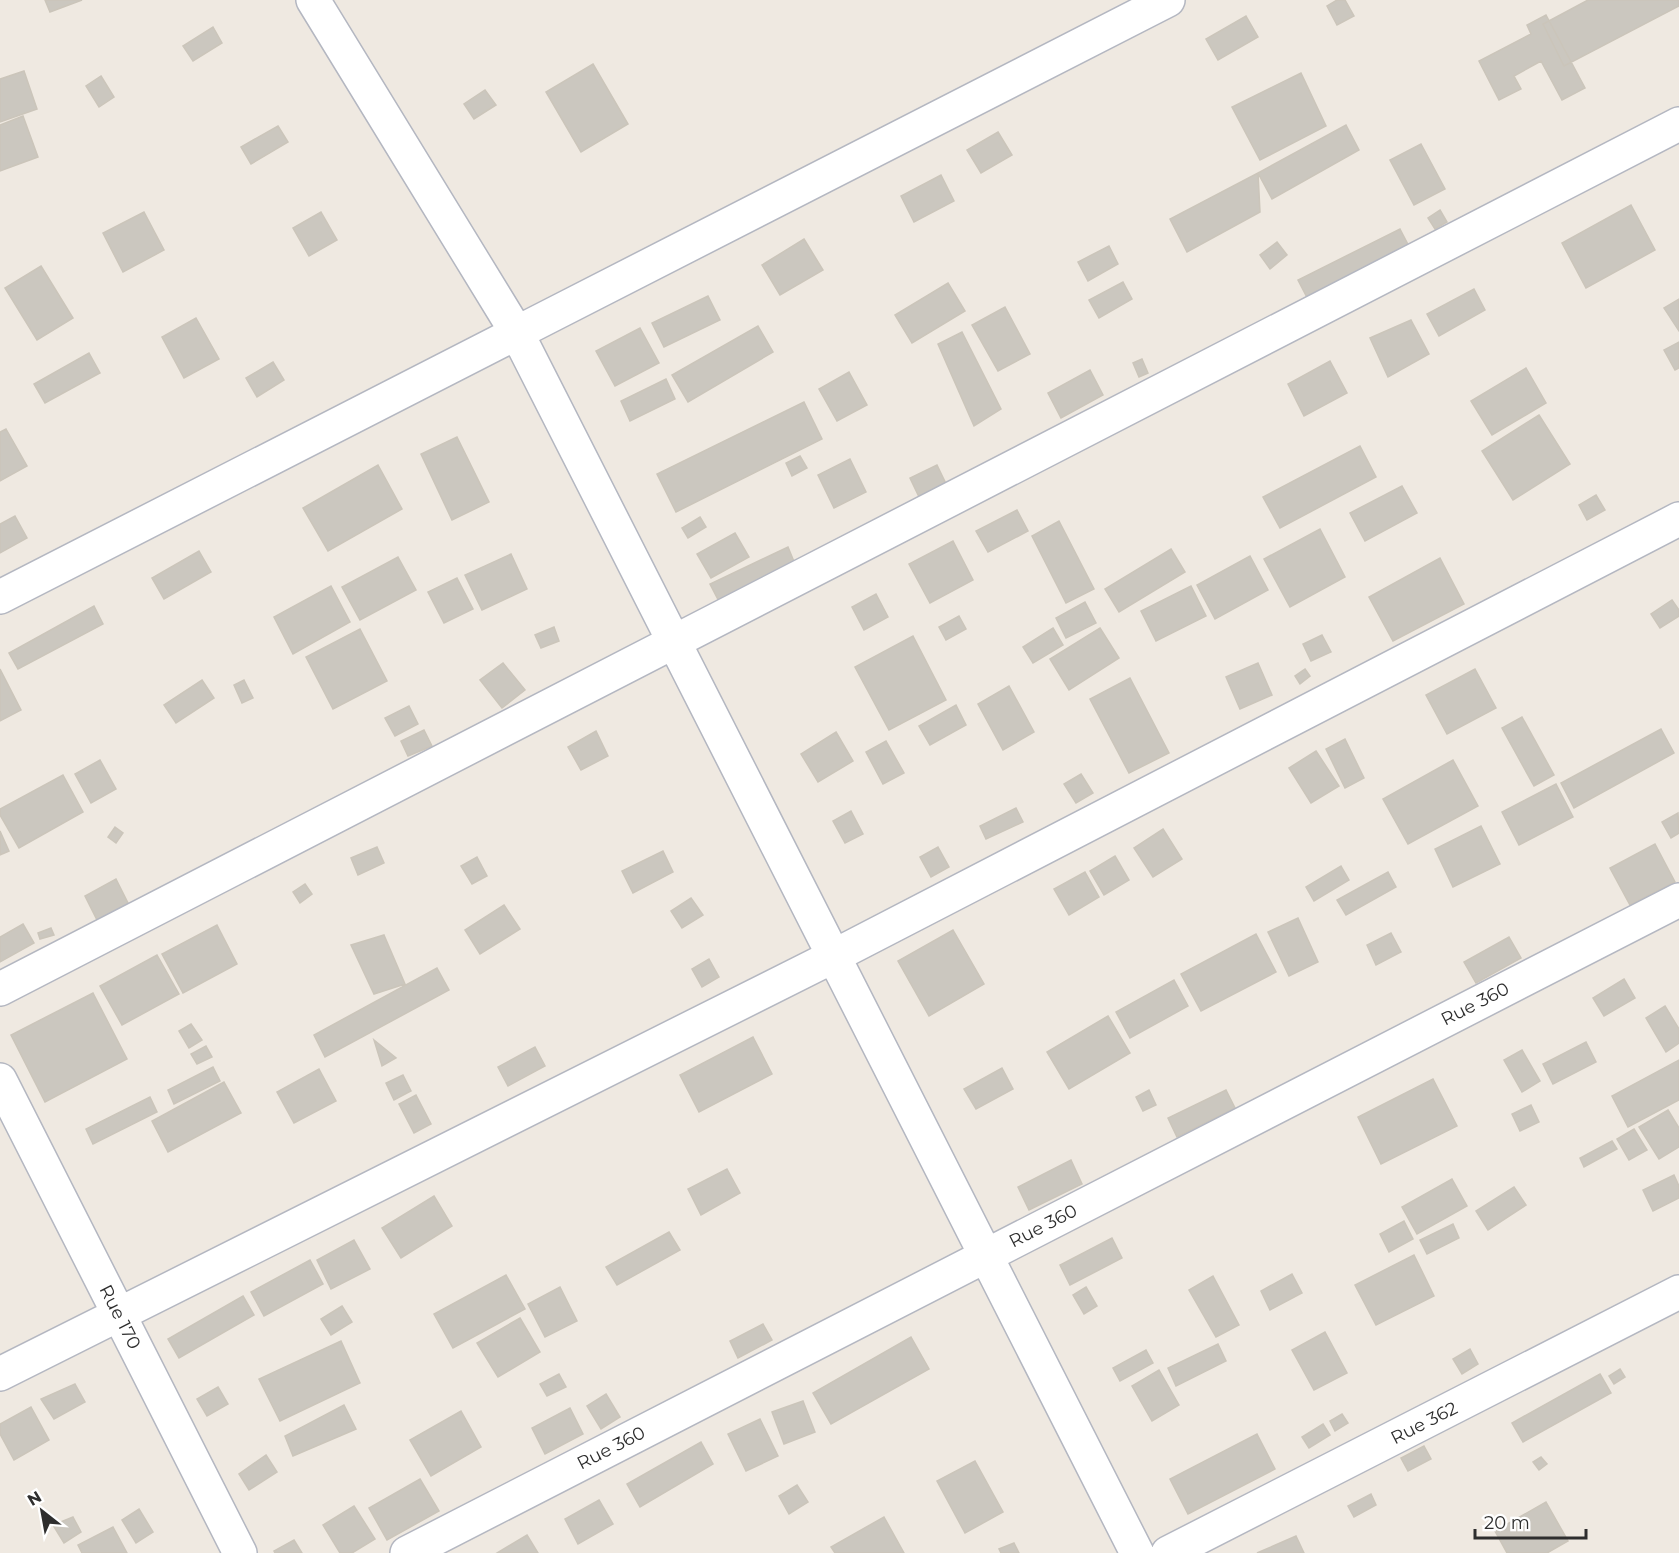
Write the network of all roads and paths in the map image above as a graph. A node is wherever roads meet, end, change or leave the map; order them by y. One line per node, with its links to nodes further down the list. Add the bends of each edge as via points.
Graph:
1 (314, 0): 4 (street)
2 (1168, 0): 4 (street)
3 (1679, 124): 7 (street)
4 (517, 333): 6 (street); 7 (street)
5 (1679, 519): 9 (street)
6 (0, 597)
7 (674, 643): 9 (street); 10 (street)
8 (1679, 900): 12 (street, Rue 360)
9 (834, 956): 12 (street); 14 (street)
10 (0, 989)
11 (0, 1080): 14 (street, Rue 170)
12 (986, 1255): 17 (street, Rue 360); 18 (street)
13 (1679, 1292): 19 (street, Rue 362)
14 (118, 1313): 15 (street); 16 (street, Rue 170)
15 (0, 1374)
16 (240, 1553)
17 (407, 1553)
18 (1137, 1553)
19 (1168, 1553)

